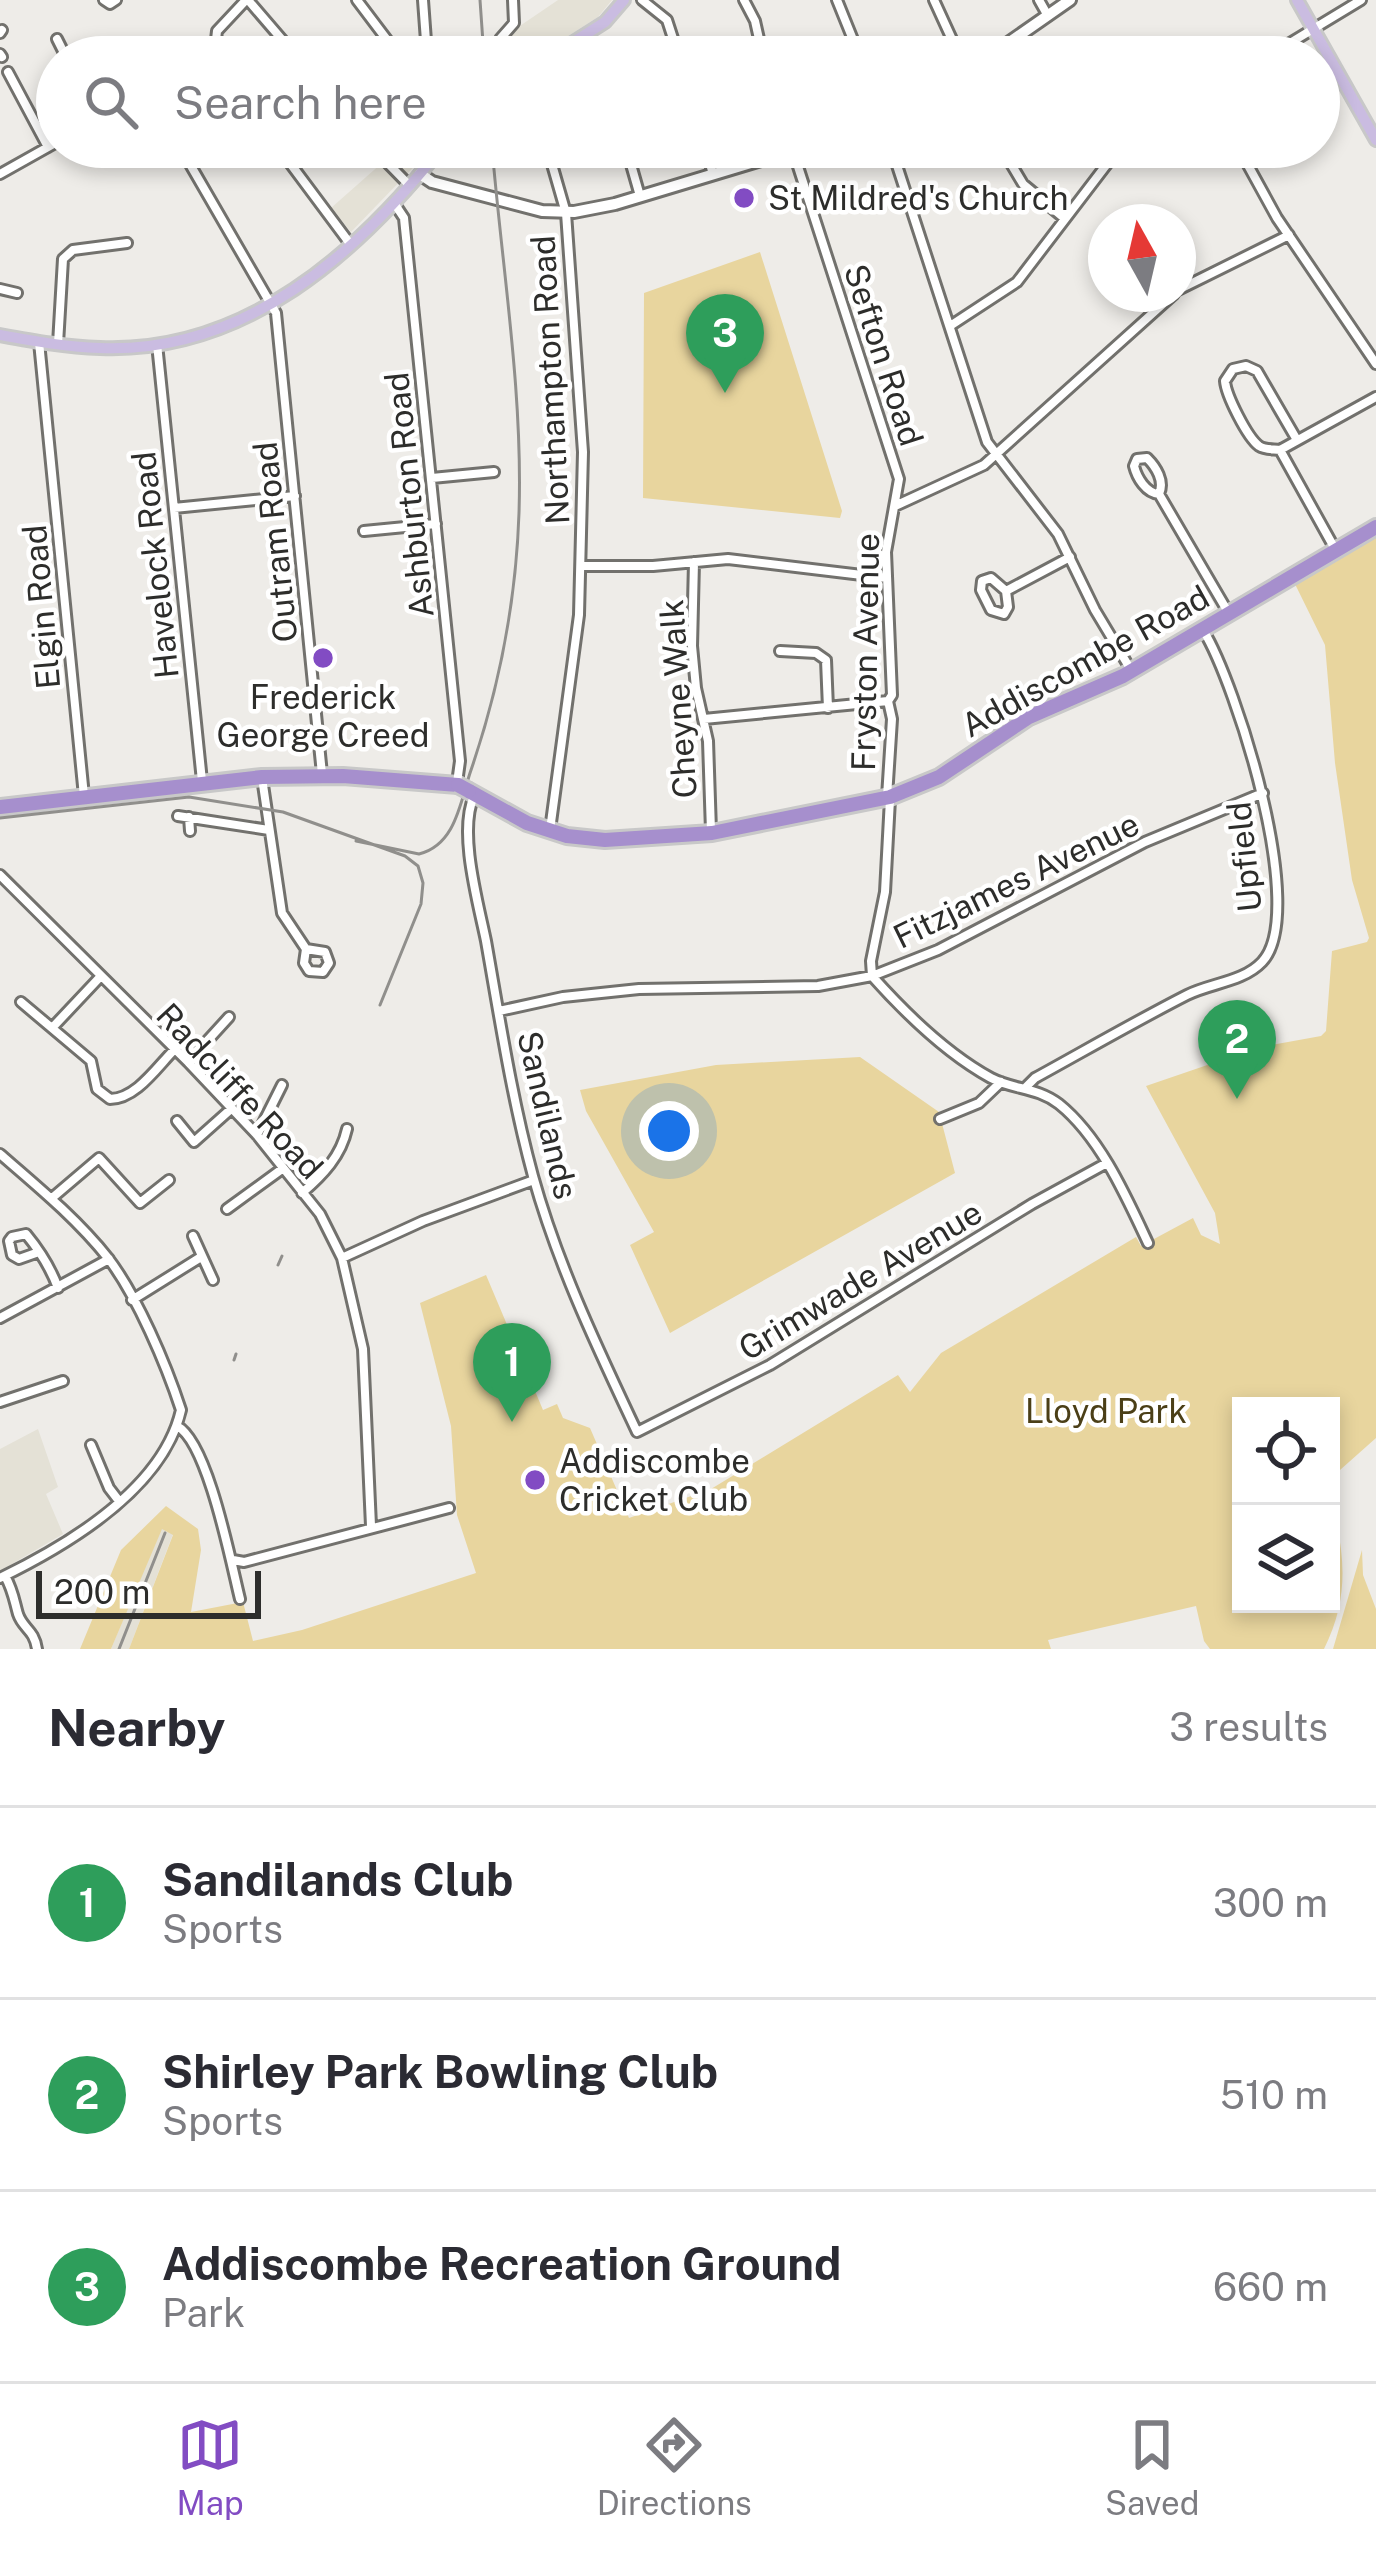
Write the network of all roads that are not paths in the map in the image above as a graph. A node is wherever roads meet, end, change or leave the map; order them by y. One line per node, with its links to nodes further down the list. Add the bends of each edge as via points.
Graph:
1 (104, 0): 2 (street)
2 (116, 0)
3 (247, 0): 18 (street); 19 (street)
4 (357, 0): 20 (street)
5 (423, 0): 21 (street)
6 (512, 0): 22 (street, via 512,28)
7 (625, 0): 23 (main road)
8 (642, 0): 24 (street, via 667,20)
9 (744, 0): 25 (street)
10 (837, 0): 26 (street)
11 (934, 0): 27 (street)
12 (1039, 0): 16 (street)
13 (1070, 0): 16 (street)
14 (1297, 0): 17 (main road)
15 (1361, 0): 17 (street)
16 (1048, 16): 28 (street)
17 (1312, 32): 29 (street); 30 (main road)
18 (215, 36)
19 (279, 36)
20 (386, 36)
21 (427, 36)
22 (503, 36)
23 (583, 36)
24 (672, 36)
25 (758, 36)
26 (852, 36)
27 (950, 36)
28 (1019, 36)
29 (1305, 36)
30 (1314, 36)
31 (8, 72): 33 (street)
32 (1340, 79): 34 (main road)
33 (36, 118)
34 (1376, 140)
35 (36, 154): 49 (street)
36 (192, 168): 63 (street)
37 (294, 168): 59 (street)
38 (392, 168): 52 (street)
39 (425, 168): 50 (main road)
40 (553, 168): 55 (street, Northampton Road)
41 (632, 168): 53 (street)
42 (711, 168): 51 (street)
43 (732, 168): 51 (street)
44 (802, 168): 77 (street, Sefton Road)
45 (898, 168): 65 (street)
46 (1013, 168): 56 (street)
47 (1103, 168): 56 (street)
48 (1250, 168): 57 (street)
49 (0, 174)
50 (420, 174): 52 (main road); 55 (street)
51 (713, 174): 53 (street)
52 (410, 186): 54 (main road)
53 (640, 196): 55 (street)
54 (394, 203): 59 (main road); 76 (street, Ashburton Road, via 404,218)
55 (566, 212): 89 (street, Northampton Road, via 583,426)
56 (1064, 218): 65 (street, via 1016,284)
57 (1288, 236): 60 (street); 70 (street)
58 (127, 243): 68 (street, via 73,250 63,259)
59 (351, 245): 63 (main road)
60 (1196, 282)
61 (0, 289): 62 (street)
62 (17, 292)
63 (272, 305): 69 (main road); 80 (street, Outram Road)
64 (1154, 312): 74 (street)
65 (950, 326): 74 (street)
66 (0, 335): 67 (main road)
67 (39, 342): 68 (main road); 104 (street, Elgin Road)
68 (58, 344): 69 (main road)
69 (158, 344): 82 (street, Havelock Road)
70 (1376, 364)
71 (1376, 397): 72 (street)
72 (1297, 440): 73 (street); 73 (street, via 1257,371 1233,369 1224,385 1234,407 1256,442)
73 (1280, 450): 86 (street)
74 (995, 456): 79 (street); 87 (street)
75 (494, 472): 76 (street)
76 (432, 478): 83 (street, Ashburton Road)
77 (899, 488): 79 (street); 81 (street, Sefton Road)
78 (1159, 494): 78 (street, via 1138,476 1138,459 1154,466); 92 (street)
79 (923, 495): 81 (street)
80 (295, 496): 82 (street); 99 (street, Outram Road)
81 (895, 506): 90 (street, Fryston Avenue)
82 (174, 508): 101 (street, Havelock Road)
83 (436, 524): 85 (street); 102 (street, Ashburton Road)
84 (1376, 527): 86 (highway, Addiscombe Road)
85 (364, 531)
86 (1336, 550): 92 (highway, Addiscombe Road)
87 (1070, 557): 91 (street); 95 (street)
88 (694, 562): 89 (street); 90 (street, via 736,559); 98 (street, Cheyne Walk, via 692,646)
89 (580, 566): 109 (street, Northampton Road)
90 (887, 578): 96 (street, Fryston Avenue)
91 (1006, 591): 91 (street, via 1008,610 999,614 981,586 991,578)
92 (1229, 613): 93 (highway, Addiscombe Road)
93 (1203, 629): 95 (highway, Addiscombe Road); 103 (street, Upfield)
94 (781, 651): 97 (street, via 826,660)
95 (1131, 671): 105 (highway, Addiscombe Road, via 1029,716 939,777)
96 (888, 701): 97 (street); 105 (street, Fryston Avenue)
97 (828, 707): 98 (street)
98 (704, 719): 110 (street, Cheyne Walk)
99 (322, 776): 100 (highway, Addiscombe Road); 102 (highway, Addiscombe Road)
100 (262, 777): 101 (highway, Addiscombe Road); 107 (street)
101 (202, 782): 104 (highway, Addiscombe Road)
102 (465, 789): 109 (highway, Addiscombe Road); 116 (street, Sandilands)
103 (1263, 794): 113 (street, Fitzjames Avenue, via 1145,842); 123 (street, Upfield, via 1277,892 1266,958)
104 (84, 796): 106 (highway, Addiscombe Road)
105 (888, 798): 110 (highway, Addiscombe Road); 113 (street, Fryston Avenue)
106 (0, 811)
107 (269, 830): 108 (street, via 183,816); 112 (street, via 282,913)
108 (190, 831)
109 (550, 831): 110 (highway, Addiscombe Road, via 605,840)
110 (712, 833)
111 (0, 875): 114 (street, Radcliffe Road)
112 (306, 949)
113 (872, 976): 116 (street, Fitzjames Avenue, via 818,986 639,989); 121 (street)
114 (100, 977): 118 (street); 119 (street, Radcliffe Road)
115 (21, 1002): 118 (street)
116 (499, 1011): 133 (street, Sandilands)
117 (229, 1017): 120 (street)
118 (52, 1028): 119 (street, via 91,1061 98,1089 110,1099 132,1092)
119 (174, 1050): 120 (street, Radcliffe Road)
120 (188, 1062): 124 (street, Radcliffe Road)
121 (1001, 1082): 123 (street); 125 (street, via 979,1103)
122 (282, 1085): 128 (street)
123 (1026, 1088): 130 (street, via 1070,1114)
124 (232, 1109): 126 (street, via 194,1142); 128 (street, Radcliffe Road)
125 (940, 1119)
126 (176, 1121)
127 (347, 1129): 134 (street, via 324,1173)
128 (257, 1136): 131 (street, Radcliffe Road)
129 (0, 1154): 135 (street)
130 (1106, 1164): 138 (street); 150 (street, Grimwade Avenue, via 770,1365)
131 (282, 1169): 134 (street, Radcliffe Road); 136 (street)
132 (169, 1180): 135 (street, via 140,1203 99,1158)
133 (534, 1180): 141 (street); 150 (street, Sandilands, via 578,1307)
134 (302, 1193): 141 (street, Radcliffe Road)
135 (52, 1198): 142 (street)
136 (227, 1209)
137 (193, 1236): 140 (street)
138 (1148, 1243)
139 (36, 1253): 144 (street, via 47,1258)
140 (201, 1257): 143 (street); 145 (street)
141 (342, 1258): 154 (street, Radcliffe Road, via 363,1349)
142 (109, 1259): 144 (street); 145 (street)
143 (213, 1280)
144 (58, 1288): 146 (street)
145 (132, 1300): 149 (street, via 179,1403)
146 (0, 1318)
147 (63, 1381): 148 (street)
148 (0, 1402)
149 (177, 1426): 152 (street); 155 (street, via 196,1444)
150 (637, 1432)
151 (91, 1445): 152 (street)
152 (119, 1501): 156 (street)
153 (449, 1508): 154 (street)
154 (370, 1526): 155 (street)
155 (233, 1560): 157 (street)
156 (3, 1577): 158 (street)
157 (240, 1599)
158 (37, 1649)

